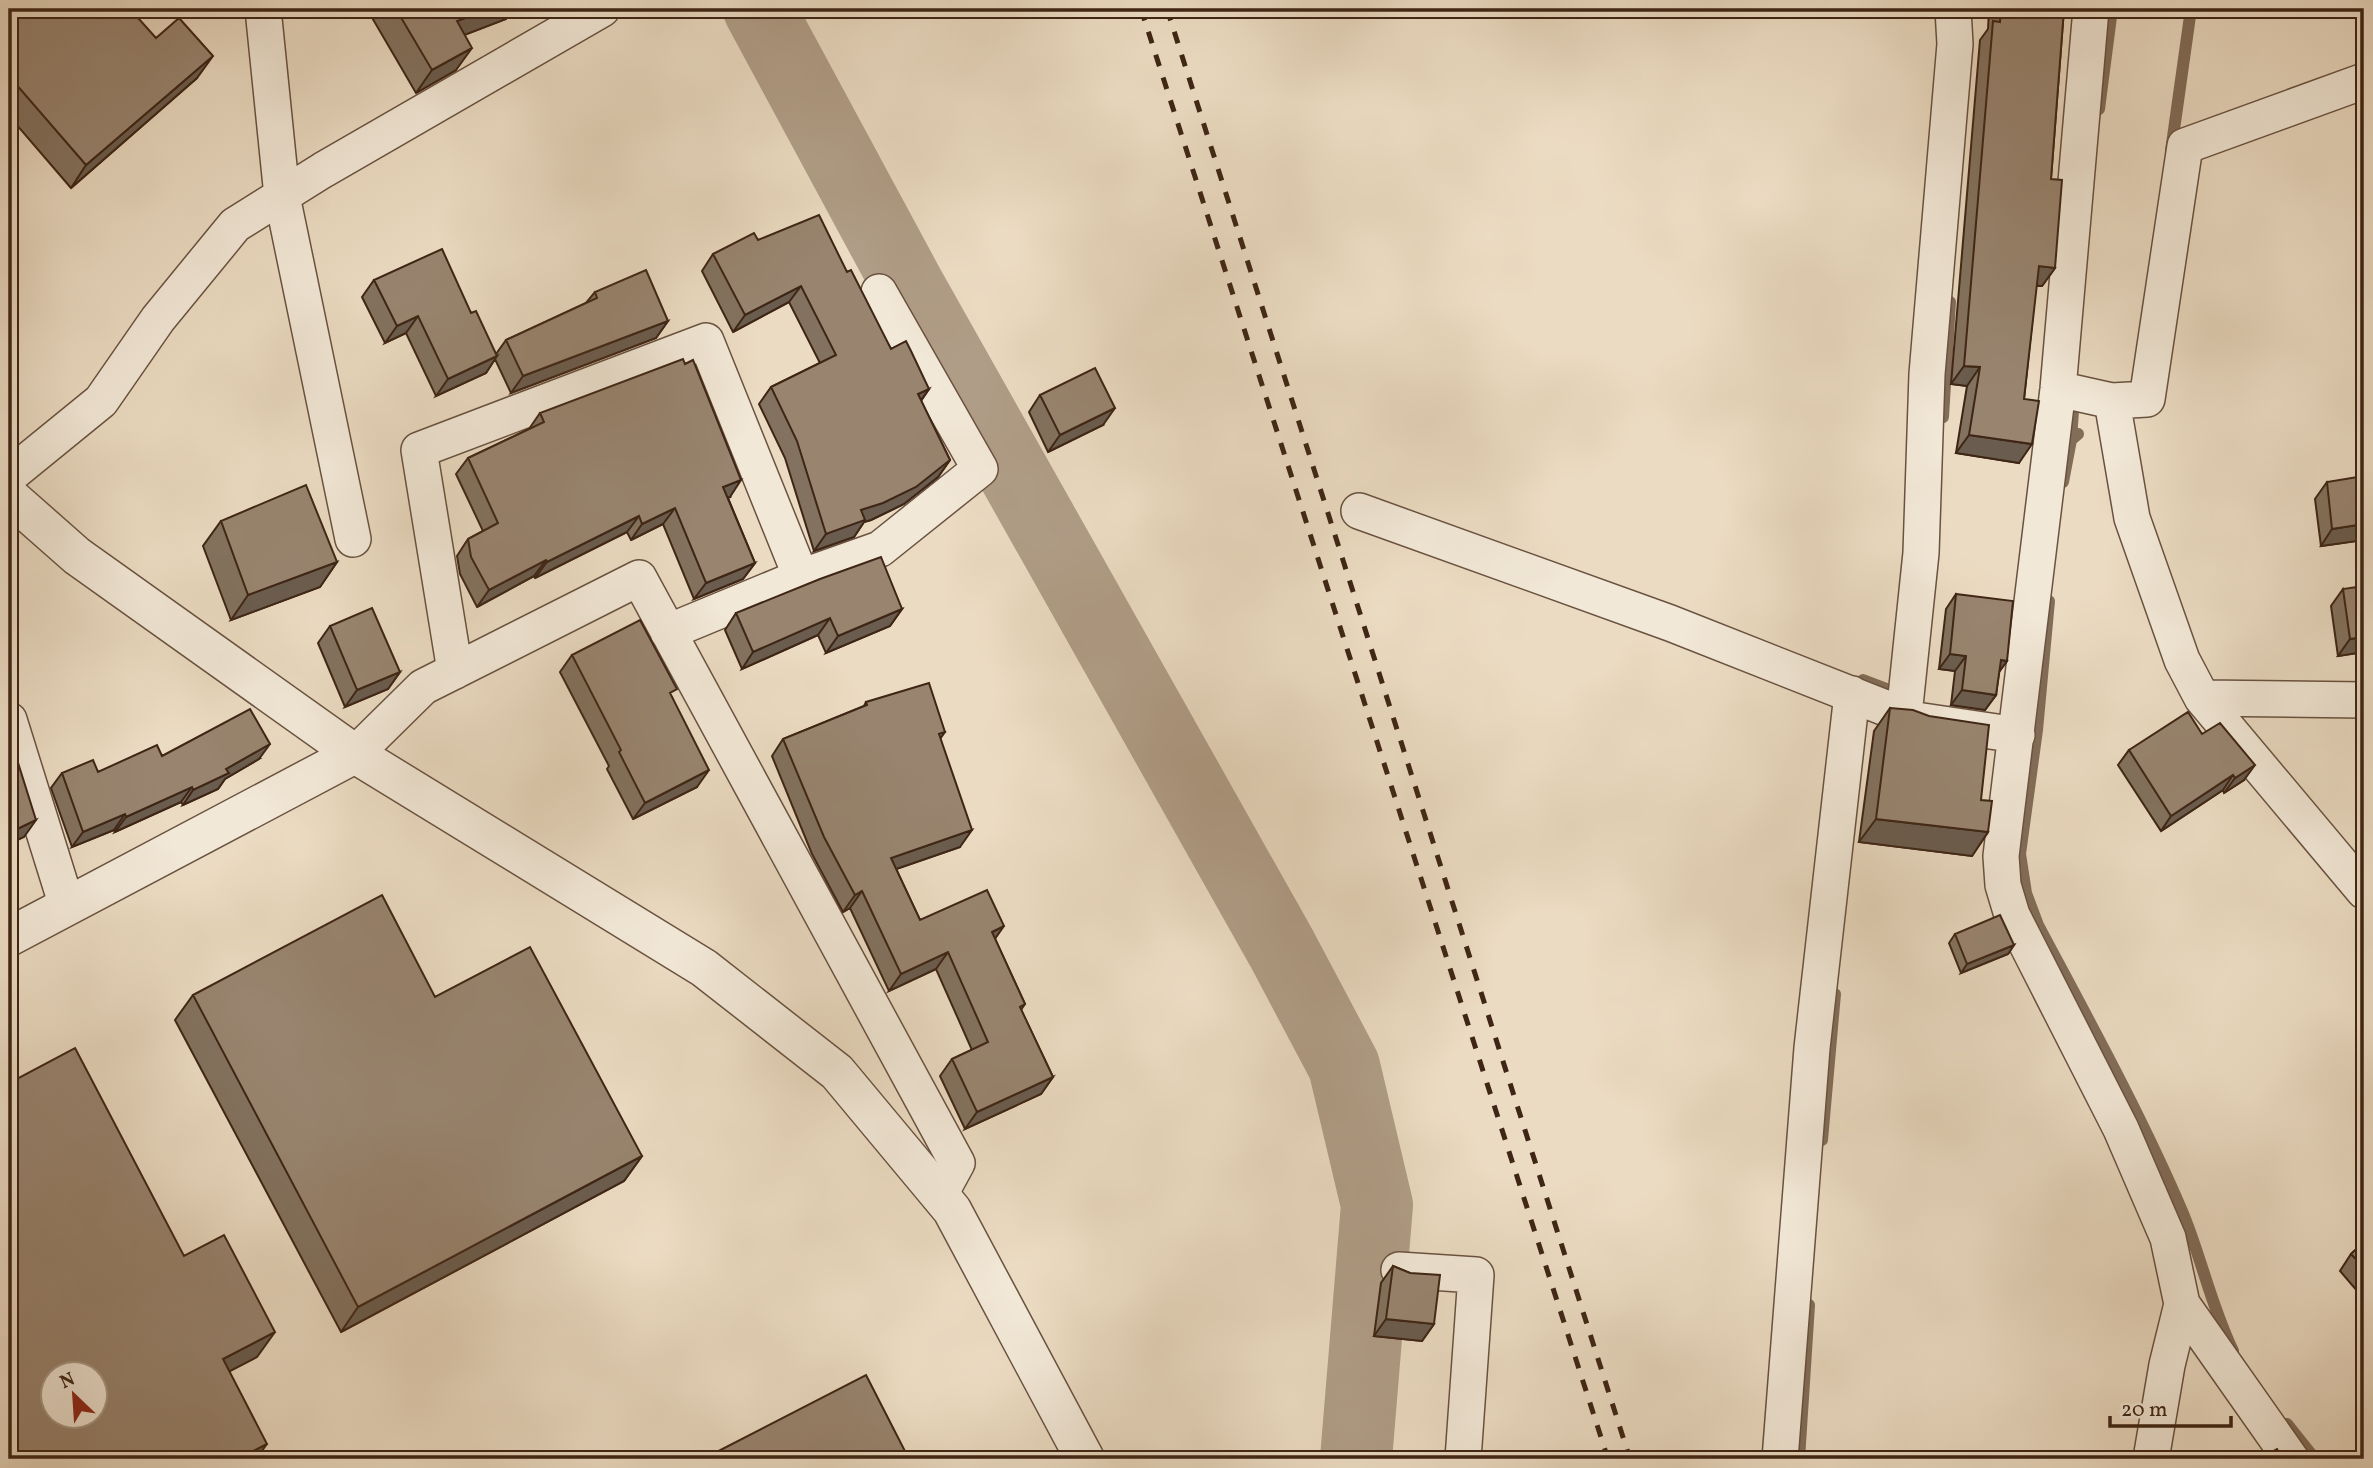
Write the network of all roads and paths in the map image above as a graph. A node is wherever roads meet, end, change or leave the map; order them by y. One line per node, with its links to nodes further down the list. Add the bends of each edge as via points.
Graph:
1 (263, 9): 6 (street)
2 (602, 9): 6 (street)
3 (1952, 9): 19 (street, via 1955,44 1927,374 1921,553)
4 (2091, 9): 8 (street)
5 (2364, 80): 8 (street, via 2185,146 2147,399)
6 (282, 196): 9 (street, via 235,225 158,319 101,401); 12 (street)
7 (879, 292): 13 (street, via 980,469 880,549)
8 (2081, 394): 17 (street, via 2132,518 2182,660); 21 (street)
9 (9, 476)
10 (9, 496): 22 (street, via 76,556)
11 (1359, 511): 16 (street, via 1671,623)
12 (353, 539)
13 (801, 577): 14 (street); 15 (street, via 706,341 419,450)
14 (668, 632): 15 (street, via 639,578); 26 (street, via 957,1163)
15 (455, 671): 22 (street, via 423,687)
16 (1852, 694): 19 (street); 31 (street, via 1812,1048)
17 (2203, 698): 18 (street); 23 (street)
18 (2364, 700)
19 (1903, 715): 21 (street)
20 (9, 720): 24 (street)
21 (2017, 735): 28 (street, via 2001,856 2003,885 2012,915 2121,1129 2168,1238)
22 (355, 754): 24 (street); 26 (street, via 704,968 837,1072)
23 (2364, 891)
24 (67, 906): 25 (street)
25 (9, 937)
26 (939, 1196): 29 (street, via 952,1210)
27 (1399, 1270): 30 (street, via 1476,1275)
28 (2182, 1304): 32 (street); 33 (street)
29 (1085, 1459)
30 (1463, 1459)
31 (1780, 1459)
32 (2151, 1459)
33 (2291, 1459)

